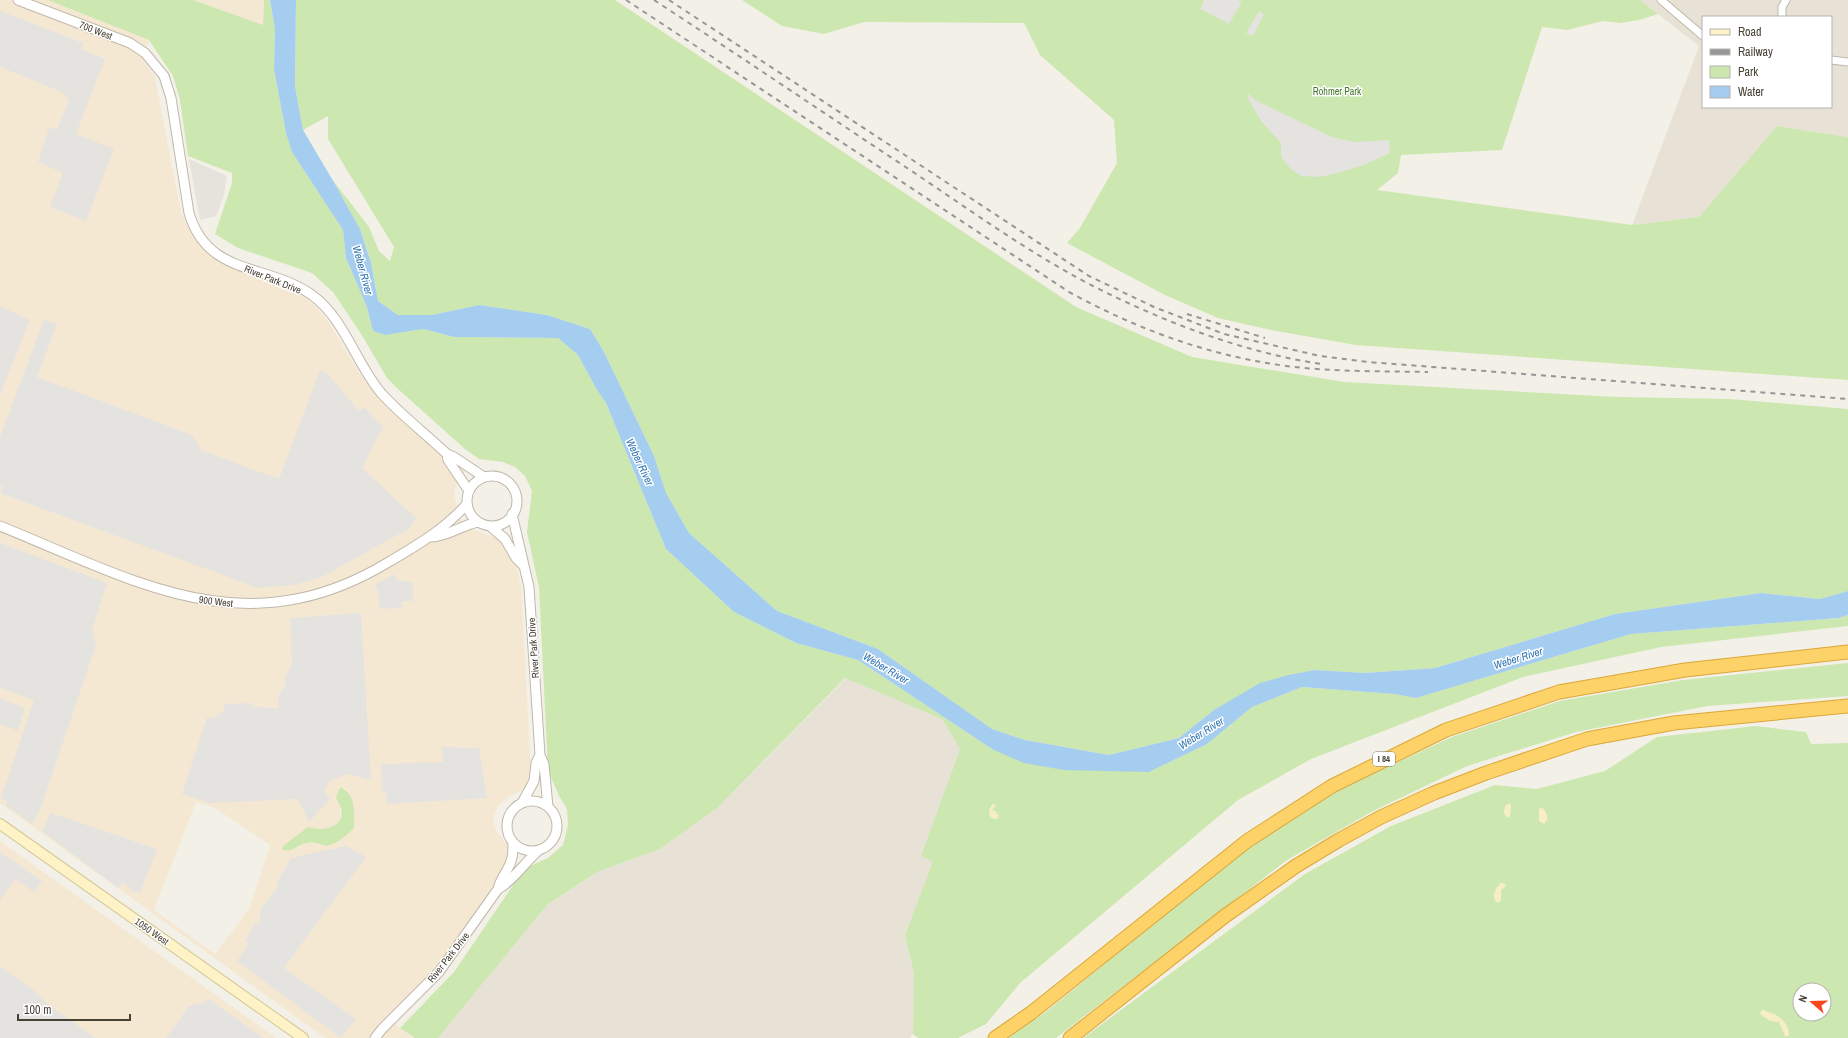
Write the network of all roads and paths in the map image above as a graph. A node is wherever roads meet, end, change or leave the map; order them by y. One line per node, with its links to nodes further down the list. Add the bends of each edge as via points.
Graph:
1 (18, 0): 8 (street, 700 West, via 130,43 145,53)
2 (1661, 0): 5 (street)
3 (1786, 0): 4 (street, via 1782,7)
4 (1782, 16)
5 (1702, 35)
6 (1832, 60): 7 (street)
7 (1848, 62)
8 (164, 76): 9 (street, River Park Drive, via 171,98 189,213 193,226 204,244 228,261 300,288 322,304 382,394)
9 (447, 454): 10 (street, River Park Drive); 11 (street, River Park Drive, via 448,460)
10 (484, 477): 11 (street, via 477,480); 13 (street, via 497,476 513,488 516,501)
11 (469, 491): 12 (street)
12 (467, 504): 14 (street); 17 (street, 900 West)
13 (512, 514): 16 (street, via 503,523); 18 (street, River Park Drive)
14 (478, 522): 16 (street); 17 (street, 900 West, via 466,524 440,537)
15 (0, 526): 17 (street, 900 West, via 168,592 204,601 238,604 280,602 338,588 367,575)
16 (490, 526): 18 (street, River Park Drive, via 505,539 516,558)
17 (431, 537)
18 (524, 565): 21 (street, River Park Drive, via 529,587)
19 (1848, 652): 30 (highway, I 84, via 1685,670 1559,692 1446,730 1332,786 1247,841 1031,1013)
20 (1848, 706): 31 (highway, via 1674,723 1587,739 1434,793 1345,837 1296,866 1225,916)
21 (540, 755): 22 (street, River Park Drive, via 536,763 534,781); 23 (street, River Park Drive, via 544,764)
22 (522, 803): 23 (street, via 536,801); 25 (street, via 508,818 507,830)
23 (548, 807): 26 (street, via 556,820 556,827 551,841)
24 (0, 824): 28 (main road, 1050 West)
25 (513, 842): 26 (street, via 525,850); 27 (street, River Park Drive, via 513,856)
26 (539, 850): 27 (street, River Park Drive, via 506,885)
27 (498, 889): 29 (street, River Park Drive, via 439,972)
28 (303, 1038)
29 (375, 1038)
30 (995, 1038)
31 (1070, 1038)

